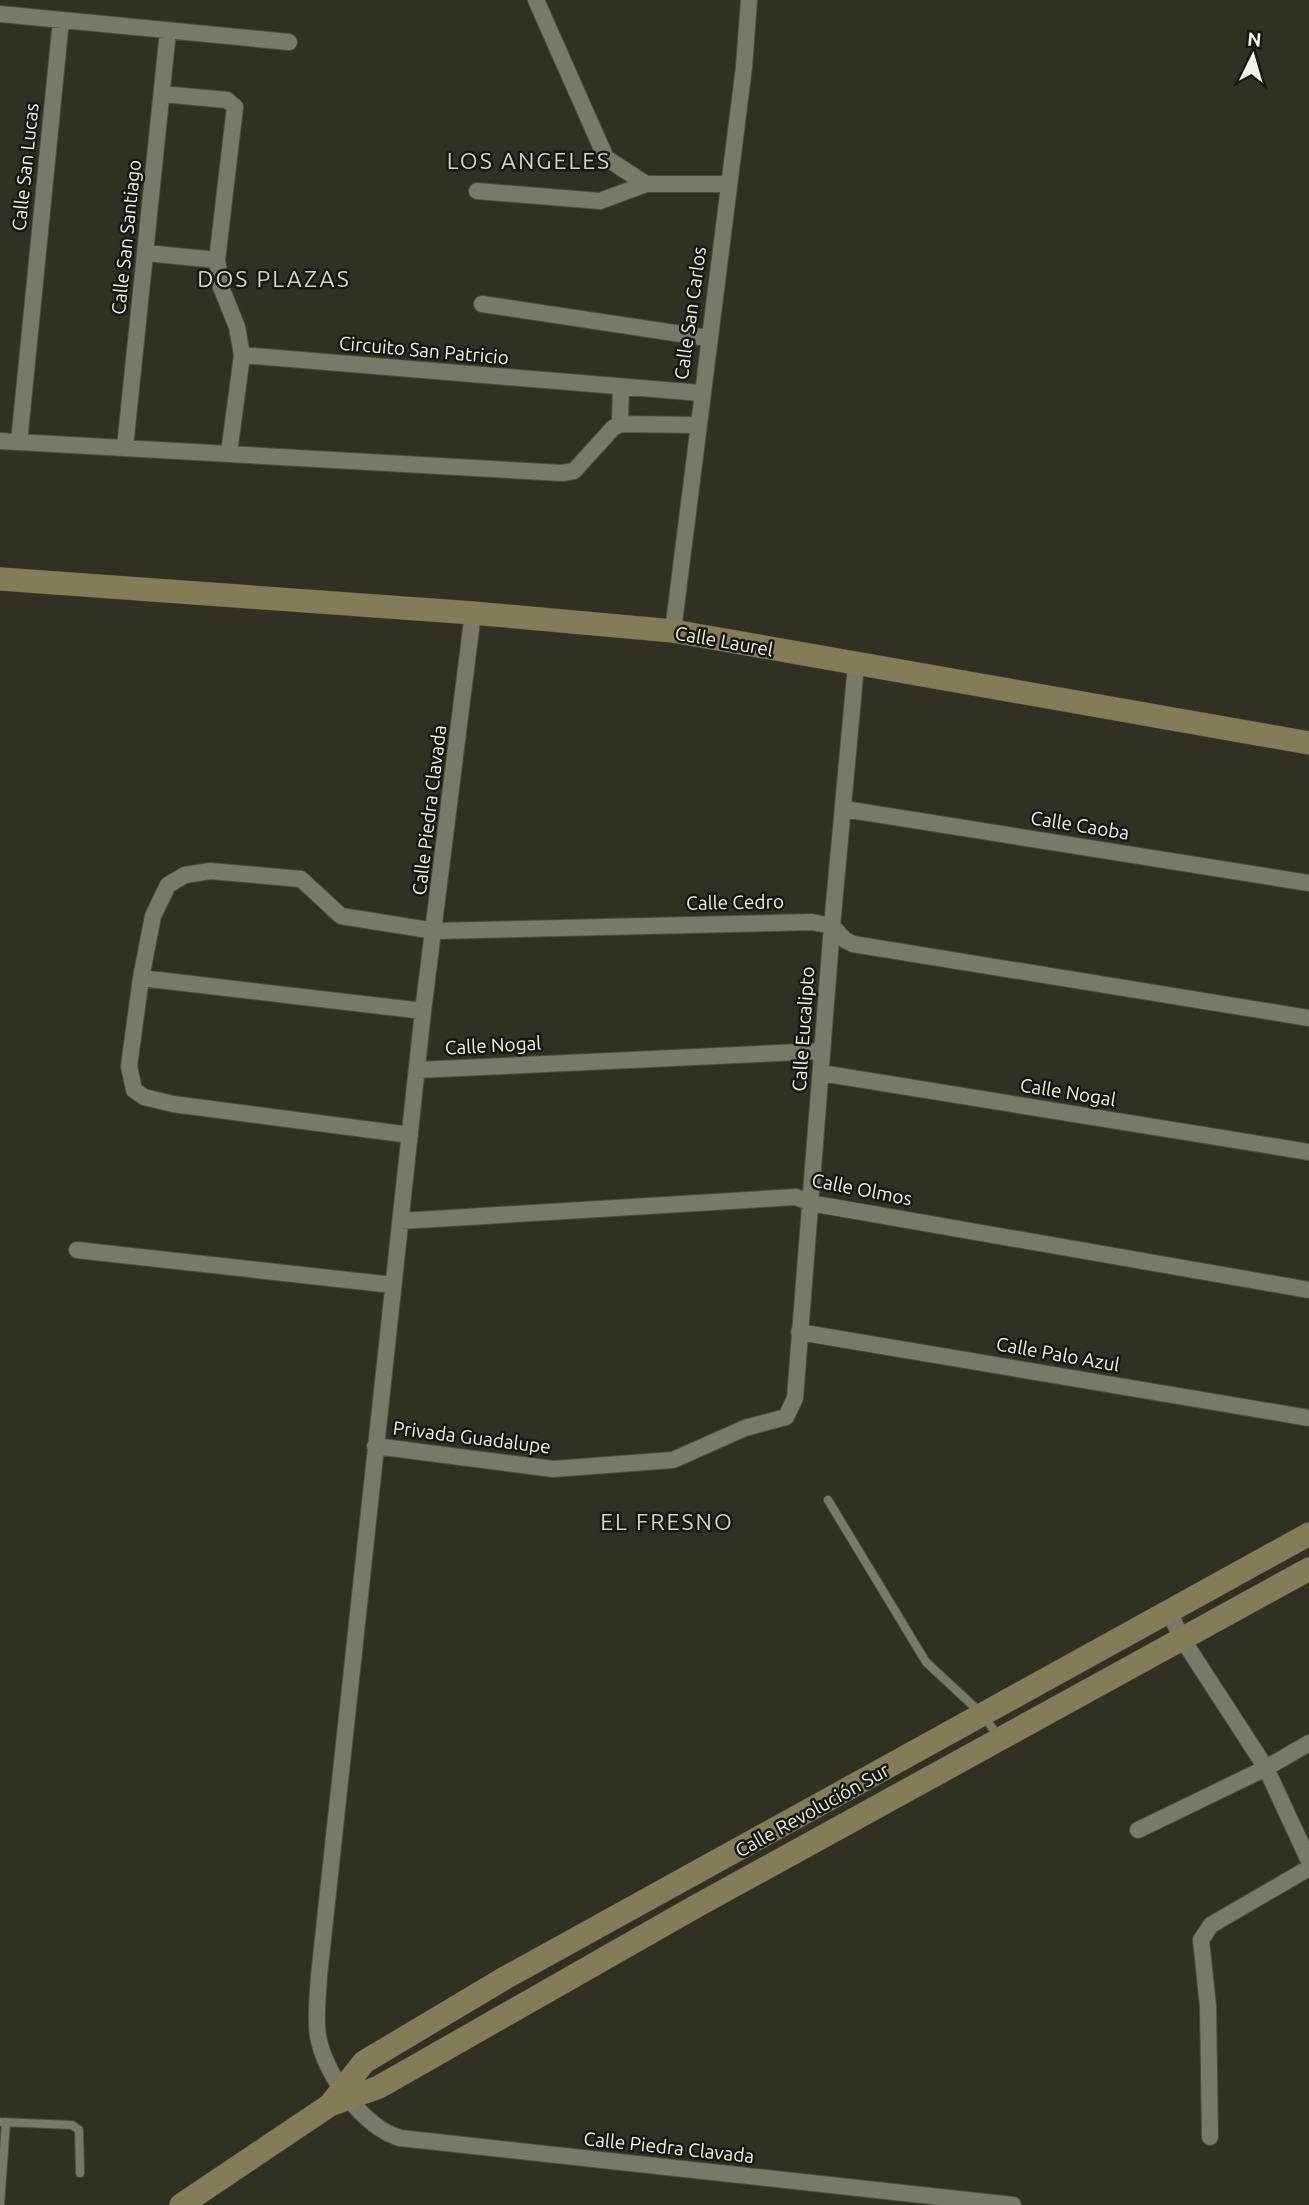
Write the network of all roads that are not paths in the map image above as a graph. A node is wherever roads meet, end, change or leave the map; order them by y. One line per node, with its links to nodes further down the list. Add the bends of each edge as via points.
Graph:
1 (536, 0): 8 (street, via 606,158)
2 (750, 0): 9 (street, Calle San Carlos)
3 (0, 14): 4 (street)
4 (61, 20): 5 (street); 21 (street, Calle San Lucas)
5 (169, 31): 6 (street); 7 (street, Calle San Santiago)
6 (289, 42)
7 (162, 93): 11 (street, Calle San Santiago); 12 (street, via 234,104)
8 (646, 184): 9 (street); 10 (street, via 600,201)
9 (728, 184): 14 (street, Calle San Carlos)
10 (477, 191)
11 (146, 253): 12 (street); 22 (street, Calle San Santiago)
12 (217, 260): 15 (street)
13 (482, 304): 14 (street)
14 (708, 338): 17 (street, Calle San Carlos)
15 (242, 355): 16 (street, Circuito San Patricio); 23 (street)
16 (621, 387): 17 (street, Circuito San Patricio); 18 (street)
17 (701, 393): 19 (street, Calle San Carlos)
18 (620, 424): 19 (street); 23 (street, via 574,471 562,473)
19 (698, 425): 26 (street, Calle San Carlos)
20 (0, 441): 21 (street)
21 (19, 442): 22 (street)
22 (125, 447): 23 (street)
23 (229, 453)
24 (0, 579): 25 (main road, Calle Laurel)
25 (473, 613): 26 (main road, Calle Laurel); 32 (street, Calle Piedra Clavada)
26 (673, 631): 27 (main road, Calle Laurel)
27 (856, 664): 28 (main road, Calle Laurel); 29 (street, Calle Eucalipto)
28 (1309, 743)
29 (844, 809): 30 (street, Calle Caoba); 31 (street, Calle Eucalipto)
30 (1309, 883)
31 (832, 926): 32 (street, Calle Cedro, via 792,922); 35 (street, Calle Cedro, via 853,944); 36 (street, Calle Eucalipto)
32 (435, 932): 33 (street, Calle Cedro, via 341,916 300,879 210,871 185,875 168,885 153,916); 34 (street, Calle Piedra Clavada)
33 (141, 978): 34 (street); 39 (street, via 129,1075 134,1090 144,1097)
34 (423, 1011): 37 (street, Calle Piedra Clavada)
35 (1309, 1018)
36 (822, 1051): 37 (street, Calle Nogal); 38 (street, Calle Eucalipto)
37 (417, 1070): 39 (street, Calle Piedra Clavada)
38 (821, 1073): 40 (street, Calle Nogal); 41 (street, Calle Eucalipto)
39 (410, 1135): 42 (street, Calle Piedra Clavada)
40 (1309, 1152)
41 (810, 1203): 42 (street, Calle Olmos, via 796,1197 757,1198); 45 (street, Calle Olmos); 46 (street, Calle Eucalipto)
42 (401, 1221): 44 (street, Calle Piedra Clavada)
43 (77, 1250): 44 (street)
44 (393, 1285): 49 (street, Calle Piedra Clavada)
45 (1309, 1290)
46 (799, 1332): 47 (street, Calle Eucalipto); 48 (street, Calle Palo Azul)
47 (795, 1398): 49 (street, Privada Guadalupe, via 786,1417 745,1428 673,1460 553,1469)
48 (1309, 1418)
49 (375, 1446): 66 (street, Calle Piedra Clavada, via 317,2003 318,2035)
50 (828, 1500): 55 (lane, via 926,1662)
51 (1309, 1534): 53 (main road, Calle Revolución Sur)
52 (1309, 1569): 54 (main road, Calle Revolución Sur)
53 (1169, 1611): 54 (street); 55 (main road, Calle Revolución Sur)
54 (1181, 1637): 56 (main road, Calle Revolución Sur); 58 (street)
55 (984, 1715): 56 (lane); 62 (main road, Calle Revolución Sur)
56 (1000, 1739): 63 (main road, Calle Revolución Sur)
57 (1309, 1743): 58 (street)
58 (1266, 1768): 59 (street); 60 (street)
59 (1138, 1830)
60 (1309, 1861)
61 (1309, 1868): 68 (street, via 1221,1920 1200,1940 1208,2006)
62 (679, 1883): 63 (main road); 64 (main road, Calle Revolución Sur)
63 (693, 1908): 65 (main road, Calle Revolución Sur)
64 (505, 1978): 65 (main road); 66 (main road, Calle Revolución Sur, via 363,2062)
65 (521, 2004): 66 (main road, Calle Revolución Sur)
66 (335, 2102): 71 (main road, Calle Revolución Sur); 72 (street, Calle Piedra Clavada, via 377,2128 417,2141)
67 (3, 2122): 69 (lane, via 72,2125 81,2137); 70 (lane)
68 (1210, 2137)
69 (80, 2173)
70 (0, 2205)
71 (181, 2205)
72 (1013, 2205)

